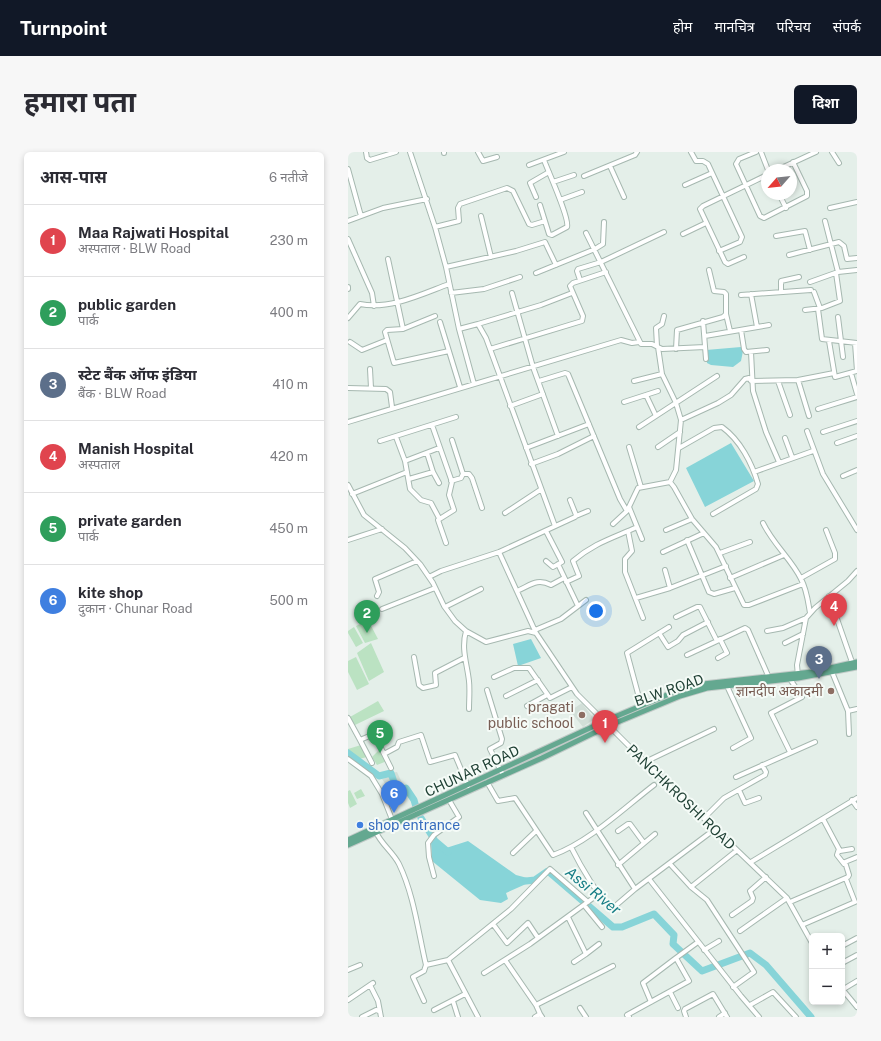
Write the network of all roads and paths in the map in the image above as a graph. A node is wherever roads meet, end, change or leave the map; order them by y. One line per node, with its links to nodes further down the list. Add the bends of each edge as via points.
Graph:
1 (366, 152): 2 (street, via 370,160)
2 (396, 152)
3 (410, 152): 33 (street)
4 (478, 152): 12 (street, via 483,161)
5 (564, 152): 13 (street)
6 (637, 152): 19 (street)
7 (691, 152): 22 (street, via 696,161 706,162)
8 (756, 152): 28 (street, via 737,161)
9 (761, 152): 16 (street)
10 (816, 152): 14 (street)
11 (832, 152): 15 (street)
12 (497, 157)
13 (544, 160): 18 (street); 21 (street)
14 (793, 162): 17 (street); 38 (street, via 808,194)
15 (839, 163)
16 (766, 164)
17 (789, 164)
18 (529, 165)
19 (610, 166): 24 (street); 31 (street)
20 (348, 169): 40 (street)
21 (549, 172): 26 (street); 32 (street, via 530,183)
22 (712, 172): 27 (street); 30 (street)
23 (574, 175): 26 (street)
24 (584, 176)
25 (761, 178): 28 (street)
26 (553, 182): 34 (street)
27 (686, 185)
28 (745, 185): 30 (street); 38 (street, via 761,217 766,218)
29 (582, 192): 34 (street)
30 (723, 196): 46 (street, via 701,207 700,211); 56 (street, via 742,239)
31 (624, 197)
32 (536, 198)
33 (427, 199): 40 (street, via 383,208); 47 (street)
34 (560, 200): 43 (street, via 568,227 550,234)
35 (782, 200): 38 (street)
36 (857, 202): 39 (street)
37 (540, 205): 43 (street)
38 (786, 208)
39 (830, 208)
40 (361, 216): 42 (street)
41 (481, 216): 58 (street)
42 (348, 221)
43 (545, 221): 47 (street, via 528,224 513,191 507,188 460,204 459,221)
44 (825, 221): 53 (street)
45 (604, 222): 54 (street, via 603,244)
46 (706, 223): 50 (street); 56 (street)
47 (435, 227): 64 (street)
48 (664, 232): 62 (street)
49 (586, 233): 54 (street)
50 (683, 234)
51 (776, 236): 55 (street, via 805,231)
52 (348, 239): 82 (street, via 372,293)
53 (830, 244): 55 (street); 60 (street, via 842,243 847,259); 69 (street)
54 (595, 249): 62 (street); 63 (street)
55 (810, 250): 57 (street)
56 (720, 251): 59 (street, via 727,263)
57 (789, 255)
58 (491, 257): 63 (street, via 545,242); 64 (street)
59 (744, 257)
60 (857, 258)
61 (388, 259): 81 (street)
62 (601, 262): 67 (street); 72 (street, via 577,270)
63 (556, 265): 68 (street)
64 (446, 267): 74 (street)
65 (709, 270): 86 (street, via 714,291 726,294)
66 (857, 270): 69 (street)
67 (606, 272): 72 (street); 105 (street)
68 (536, 273)
69 (837, 273): 73 (street); 83 (street, via 840,300)
70 (520, 277): 76 (street, via 484,288)
71 (799, 277): 75 (street, via 781,281)
72 (580, 280): 78 (street, via 571,284)
73 (810, 282)
74 (449, 284): 76 (street); 81 (street)
75 (781, 292): 80 (street); 83 (street, via 813,291)
76 (451, 293): 97 (street)
77 (512, 293): 85 (street)
78 (572, 293): 85 (street); 101 (street, via 583,316 582,321)
79 (741, 294): 80 (street)
80 (752, 294): 95 (street)
81 (398, 302): 82 (street); 96 (street)
82 (374, 306): 90 (street, via 360,304)
83 (822, 308): 84 (street); 103 (street, via 822,338)
84 (805, 310)
85 (518, 312): 93 (street); 101 (street)
86 (726, 314): 91 (street); 99 (street)
87 (435, 316): 96 (street)
88 (664, 316): 108 (street, via 662,324 656,329)
89 (838, 317): 104 (street)
90 (348, 318)
91 (703, 321): 100 (street); 111 (street, via 676,331)
92 (440, 322): 113 (street)
93 (478, 324): 97 (street); 110 (street)
94 (769, 325): 95 (street)
95 (757, 327): 98 (street)
96 (403, 329): 102 (street, via 386,330)
97 (458, 329): 130 (street)
98 (741, 330): 99 (street); 114 (street, via 744,349)
99 (730, 331): 100 (street)
100 (705, 336): 109 (street)
101 (526, 338): 110 (street); 117 (street)
102 (387, 340): 106 (street, via 362,350); 113 (street, via 393,361 396,363)
103 (829, 341): 104 (street); 120 (street)
104 (841, 341): 107 (street); 115 (street)
105 (639, 342): 108 (street); 117 (street, via 621,340)
106 (349, 343)
107 (856, 343): 119 (street)
108 (657, 347): 111 (street); 122 (street)
109 (705, 347): 111 (street); 116 (street)
110 (490, 349): 123 (street)
111 (676, 349)
112 (767, 350): 114 (street)
113 (449, 351): 131 (street)
114 (751, 352): 128 (street)
115 (843, 357)
116 (706, 359)
117 (533, 367): 123 (street); 126 (street)
118 (370, 369): 133 (street)
119 (857, 371): 121 (street)
120 (834, 373): 121 (street, via 837,377); 125 (street)
121 (851, 373): 137 (street)
122 (662, 374): 127 (street); 139 (street)
123 (500, 376): 130 (street); 140 (street)
124 (717, 376): 139 (street)
125 (798, 380): 129 (street); 145 (street)
126 (539, 381): 135 (street); 150 (street, via 566,373)
127 (634, 381)
128 (751, 381): 129 (street); 147 (street, via 749,378 745,379 731,395); 173 (street, via 766,432)
129 (778, 381): 143 (street)
130 (474, 384): 131 (street)
131 (460, 387): 141 (street)
132 (348, 388): 133 (street)
133 (371, 388): 141 (street, via 388,390)
134 (658, 391): 136 (street)
135 (543, 394): 140 (street); 156 (street)
136 (646, 395): 138 (street); 144 (street)
137 (857, 395): 142 (street)
138 (624, 402)
139 (676, 403): 144 (street); 147 (street)
140 (510, 406): 166 (street)
141 (392, 407): 149 (street)
142 (818, 409)
143 (790, 415)
144 (656, 416): 152 (street)
145 (809, 416)
146 (456, 417): 151 (street)
147 (681, 420): 154 (street)
148 (857, 421): 155 (street)
149 (348, 422)
150 (589, 424): 156 (street); 157 (street)
151 (432, 425): 159 (street); 165 (street)
152 (639, 427)
153 (807, 431): 169 (street)
154 (680, 432): 167 (street); 168 (street)
155 (823, 432)
156 (558, 436): 166 (street)
157 (594, 436): 174 (street); 191 (street, via 620,499)
158 (857, 436): 163 (street)
159 (396, 437): 162 (street); 172 (street)
160 (785, 438): 171 (street)
161 (452, 440): 179 (street)
162 (380, 441)
163 (837, 443)
164 (630, 447): 186 (street)
165 (439, 448): 170 (street); 182 (street)
166 (526, 448): 174 (street)
167 (658, 448)
168 (679, 448): 178 (street, via 714,428 722,428 735,438); 183 (street, via 676,470)
169 (813, 451): 171 (street); 205 (street, via 823,474)
170 (427, 453): 172 (street); 177 (street)
171 (792, 457): 173 (street)
172 (405, 461): 176 (street)
173 (779, 462): 178 (street)
174 (531, 464): 187 (street)
175 (857, 470): 180 (street)
176 (407, 472): 181 (street); 188 (street)
177 (433, 472): 181 (street); 184 (street)
178 (754, 472): 194 (street, via 758,484 756,489)
179 (463, 474): 182 (street, via 461,478); 190 (street, via 469,474 472,478)
180 (843, 476)
181 (409, 479): 196 (street, via 411,490 421,500 431,503)
182 (451, 481): 196 (street, via 449,495 454,510)
183 (670, 482): 186 (street); 197 (street)
184 (439, 483)
185 (348, 486): 188 (street)
186 (641, 487): 191 (street, via 635,492)
187 (540, 490): 193 (street); 200 (street)
188 (352, 494): 202 (street, via 364,515)
189 (570, 500): 195 (street)
190 (482, 508)
191 (628, 509): 199 (street); 201 (street)
192 (588, 511): 195 (street)
193 (505, 513)
194 (713, 514)
195 (576, 516): 200 (street)
196 (439, 518): 213 (street, via 438,522)
197 (692, 518): 203 (street); 208 (street)
198 (762, 523): 217 (street)
199 (613, 524)
200 (555, 526): 206 (street)
201 (637, 527): 207 (street); 210 (street)
202 (382, 529): 209 (street); 218 (street)
203 (666, 530)
204 (826, 530): 227 (street, via 835,559)
205 (857, 530)
206 (546, 531): 214 (street); 220 (street, via 562,562)
207 (628, 531): 228 (street, via 603,540 583,552 573,561 579,576); 237 (street, via 632,551 626,557 625,568)
208 (704, 533): 211 (street); 216 (street)
209 (348, 540)
210 (642, 540)
211 (687, 540): 215 (street); 225 (street)
212 (750, 542): 216 (street)
213 (446, 543)
214 (499, 552): 224 (street); 234 (street, PANCHKROSHI ROAD)
215 (663, 552)
216 (720, 554): 221 (street)
217 (784, 556): 226 (street); 227 (street)
218 (417, 561): 224 (street); 235 (street, via 375,579 379,592)
219 (546, 561): 220 (street, via 553,567)
220 (558, 564): 228 (street)
221 (726, 566): 225 (street); 226 (street)
222 (665, 570): 231 (street)
223 (857, 571): 236 (street)
224 (429, 577): 230 (street)
225 (702, 577): 231 (street); 232 (street, via 712,594)
226 (730, 578): 232 (street)
227 (801, 578): 229 (street)
228 (565, 580): 234 (street, via 551,585 539,581); 239 (street)
229 (804, 584): 232 (street, via 746,606); 242 (street)
230 (435, 588): 240 (street); 241 (street)
231 (670, 588): 237 (street)
232 (735, 588)
233 (481, 589): 240 (street)
234 (517, 591): 249 (street, PANCHKROSHI ROAD)
235 (377, 596)
236 (829, 596): 242 (street); 259 (street)
237 (636, 598): 244 (street)
238 (586, 600): 239 (street)
239 (578, 606): 249 (street, via 561,619)
240 (445, 607): 248 (street)
241 (382, 609)
242 (810, 613): 245 (street)
243 (676, 617): 246 (street, via 699,607)
244 (644, 618)
245 (806, 618): 250 (street, via 783,628); 252 (street)
246 (708, 622): 251 (street, via 668,646); 253 (street)
247 (669, 627): 251 (street)
248 (466, 631): 249 (street, via 486,642); 257 (street)
249 (536, 631): 267 (street, PANCHKROSHI ROAD)
250 (767, 631)
251 (659, 633): 271 (street, via 627,653)
252 (802, 634): 254 (street); 261 (street, via 797,664)
253 (719, 640): 255 (street); 258 (street, via 727,653); 263 (street, via 743,628 747,629)
254 (785, 643)
255 (687, 655)
256 (414, 657): 257 (street, via 419,685 423,688 436,685 435,673)
257 (464, 658): 273 (street, via 469,682)
258 (718, 658)
259 (855, 665): 260 (main road, BLW ROAD); 261 (main road)
260 (832, 672): 261 (main road, BLW ROAD); 275 (street)
261 (798, 676): 263 (main road); 264 (main road, BLW ROAD)
262 (494, 677): 265 (street, via 514,668 526,667 531,668)
263 (770, 679): 264 (main road, BLW ROAD); 266 (main road, BLW ROAD); 271 (main road, via 692,686)
264 (790, 679): 284 (street, via 802,697 771,713)
265 (538, 680): 269 (street); 270 (street)
266 (727, 686): 277 (main road, BLW ROAD, via 707,688 680,696); 283 (street, via 751,736 750,740)
267 (572, 687): 269 (street, via 552,698); 277 (street, PANCHKROSHI ROAD)
268 (487, 690): 291 (street, via 502,739 501,743 490,749)
269 (547, 695): 272 (street)
270 (506, 696)
271 (641, 705): 277 (main road)
272 (527, 706)
273 (469, 709)
274 (857, 709): 275 (street)
275 (848, 711): 280 (street)
276 (348, 718): 278 (street)
277 (606, 723): 287 (street, PANCHKROSHI ROAD); 291 (main road, BLW ROAD)
278 (349, 724): 281 (street)
279 (714, 729): 287 (street)
280 (849, 734)
281 (360, 740): 285 (street, via 374,734); 288 (street)
282 (815, 742): 284 (street)
283 (733, 748)
284 (790, 752): 289 (street)
285 (384, 754): 290 (street); 295 (street, via 397,747 400,742 421,735 430,762 455,755)
286 (348, 759): 306 (street, via 371,776 382,794)
287 (645, 762): 304 (street, PANCHKROSHI ROAD)
288 (372, 763)
289 (762, 765): 292 (street); 296 (street, via 765,775)
290 (392, 768)
291 (501, 773): 293 (main road, BLW ROAD); 295 (main road, CHUNAR ROAD)
292 (736, 777)
293 (487, 782): 295 (main road, BLW ROAD); 309 (street, via 498,801 515,798)
294 (654, 785): 308 (street)
295 (469, 788): 299 (main road, BLW ROAD); 302 (main road, CHUNAR ROAD)
296 (739, 790): 297 (street, via 745,803); 304 (street, via 724,798)
297 (759, 798)
298 (857, 798): 300 (street)
299 (449, 800): 302 (main road, BLW ROAD); 326 (street, via 459,818 433,836 427,845)
300 (852, 800): 301 (street); 305 (street)
301 (857, 807)
302 (422, 810): 306 (main road, BLW ROAD)
303 (586, 813): 308 (street)
304 (704, 818): 307 (street, PANCHKROSHI ROAD)
305 (823, 818): 317 (street); 322 (street)
306 (393, 823): 311 (main road, BLW ROAD); 313 (main road)
307 (715, 829): 319 (street, PANCHKROSHI ROAD); 323 (street)
308 (596, 830): 316 (street); 325 (street)
309 (536, 831): 316 (street, via 553,855); 320 (street)
310 (618, 831): 314 (street, via 630,824)
311 (376, 832): 315 (main road, BLW ROAD); 358 (street, via 399,864 412,896)
312 (655, 834): 314 (street)
313 (348, 840)
314 (644, 843): 325 (street)
315 (348, 845)
316 (570, 847): 332 (street)
317 (839, 849): 318 (street, via 842,852); 324 (street, via 837,856)
318 (852, 849)
319 (736, 851): 322 (street, PANCHKROSHI ROAD); 330 (street)
320 (513, 853)
321 (857, 857): 324 (street)
322 (751, 862): 327 (street, PANCHKROSHI ROAD)
323 (670, 864): 328 (street); 330 (street)
324 (844, 864): 329 (street, via 850,876)
325 (618, 865): 331 (street)
326 (434, 876)
327 (766, 877): 333 (street, PANCHKROSHI ROAD); 336 (street, via 750,891 752,901)
328 (649, 879): 331 (street); 346 (street)
329 (846, 879): 334 (street); 339 (street, via 855,902)
330 (690, 887): 363 (street, via 707,900 754,972)
331 (635, 889): 332 (street, via 614,907 609,905)
332 (600, 893): 335 (street)
333 (787, 898): 334 (street, PANCHKROSHI ROAD); 341 (street)
334 (790, 902): 339 (street, PANCHKROSHI ROAD)
335 (586, 903): 337 (street); 338 (street, via 550,869 511,909); 340 (street)
336 (732, 915)
337 (568, 917): 342 (street); 350 (street)
338 (492, 924): 342 (street, via 507,942 528,923); 353 (street)
339 (802, 925): 343 (street, PANCHKROSHI ROAD)
340 (602, 927)
341 (740, 932)
342 (538, 938): 354 (street)
343 (809, 938)
344 (857, 938): 348 (street)
345 (718, 940): 349 (street)
346 (698, 942): 349 (street); 352 (street)
347 (599, 944): 350 (street)
348 (845, 944)
349 (704, 950): 363 (street)
350 (586, 954): 356 (street)
351 (857, 955): 355 (street)
352 (676, 958): 365 (street, via 689,981); 371 (street, via 644,983)
353 (448, 960): 358 (street); 367 (street)
354 (505, 960): 361 (street); 372 (street)
355 (845, 961)
356 (574, 962)
357 (360, 965): 360 (street)
358 (426, 965): 369 (street, via 424,971 413,976)
359 (613, 966): 372 (street)
360 (348, 970)
361 (484, 973)
362 (857, 981): 364 (street)
363 (733, 987): 373 (street)
364 (845, 988)
365 (670, 992): 371 (street); 376 (street)
366 (845, 993): 374 (street)
367 (465, 994): 370 (street); 385 (street)
368 (348, 1000): 378 (street, via 372,984)
369 (424, 1001)
370 (453, 1001): 377 (street); 384 (street)
371 (651, 1002): 381 (street)
372 (536, 1005): 380 (street)
373 (750, 1005): 390 (street); 391 (street, via 773,992)
374 (857, 1007)
375 (580, 1008): 387 (street)
376 (678, 1008)
377 (434, 1010)
378 (379, 1011): 382 (street); 383 (street)
379 (726, 1015): 388 (street, via 714,994 685,1009); 389 (street)
380 (541, 1016): 386 (street)
381 (626, 1016)
382 (362, 1017)
383 (381, 1017)
384 (458, 1017)
385 (478, 1017)
386 (534, 1017)
387 (586, 1017)
388 (686, 1017)
389 (719, 1017)
390 (760, 1017)
391 (796, 1017)

